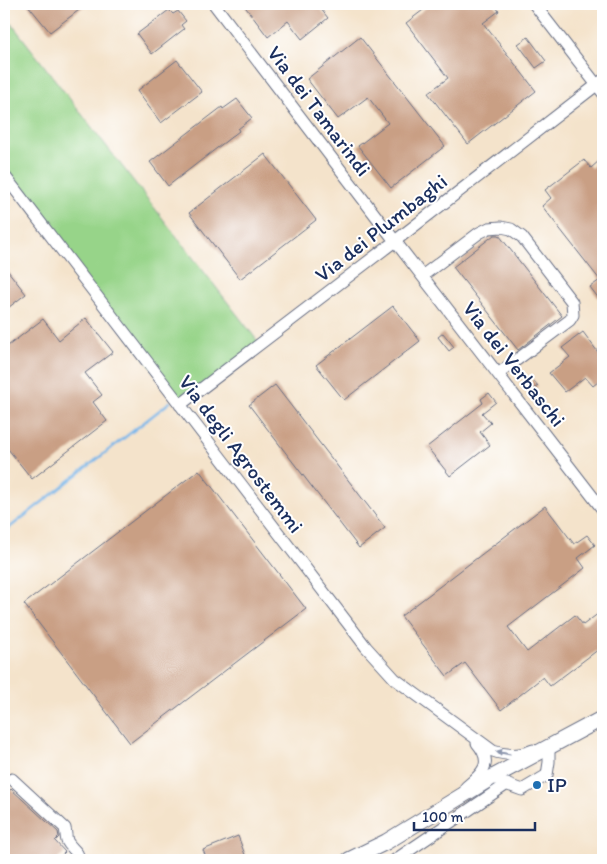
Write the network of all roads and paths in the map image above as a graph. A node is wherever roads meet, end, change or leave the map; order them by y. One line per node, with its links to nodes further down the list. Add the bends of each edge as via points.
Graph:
1 (214, 4): 5 (street, Via dei Tamarindi)
2 (534, 4): 3 (street)
3 (601, 86): 5 (street, Via dei Plumbaghi)
4 (4, 175): 8 (street, Via degli Agrostemmi)
5 (395, 241): 6 (street, Via dei Verbaschi); 8 (street, Via dei Plumbaghi)
6 (422, 276): 7 (street, Via dei Verbaschi); 7 (street, via 489,228 510,229 522,237 572,302 573,315)
7 (498, 374): 9 (street, Via dei Verbaschi)
8 (180, 405): 12 (street, Via degli Agrostemmi, via 366,647 395,679)
9 (603, 510)
10 (603, 718): 11 (main road)
11 (581, 730): 12 (street, Via degli Agrostemmi, one-way to 12, via 515,755 493,751); 13 (main road)
12 (469, 734): 17 (street, Via degli Agrostemmi, via 483,750 486,764 475,780)
13 (549, 747): 14 (main road); 16 (street, via 547,775 522,790)
14 (491, 778): 16 (street); 17 (main road)
15 (12, 779): 18 (street, via 64,828 66,840 79,854)
16 (507, 784): 20 (street)
17 (444, 806): 19 (main road, via 386,842)
18 (79, 860)
19 (349, 860)
20 (395, 860)

